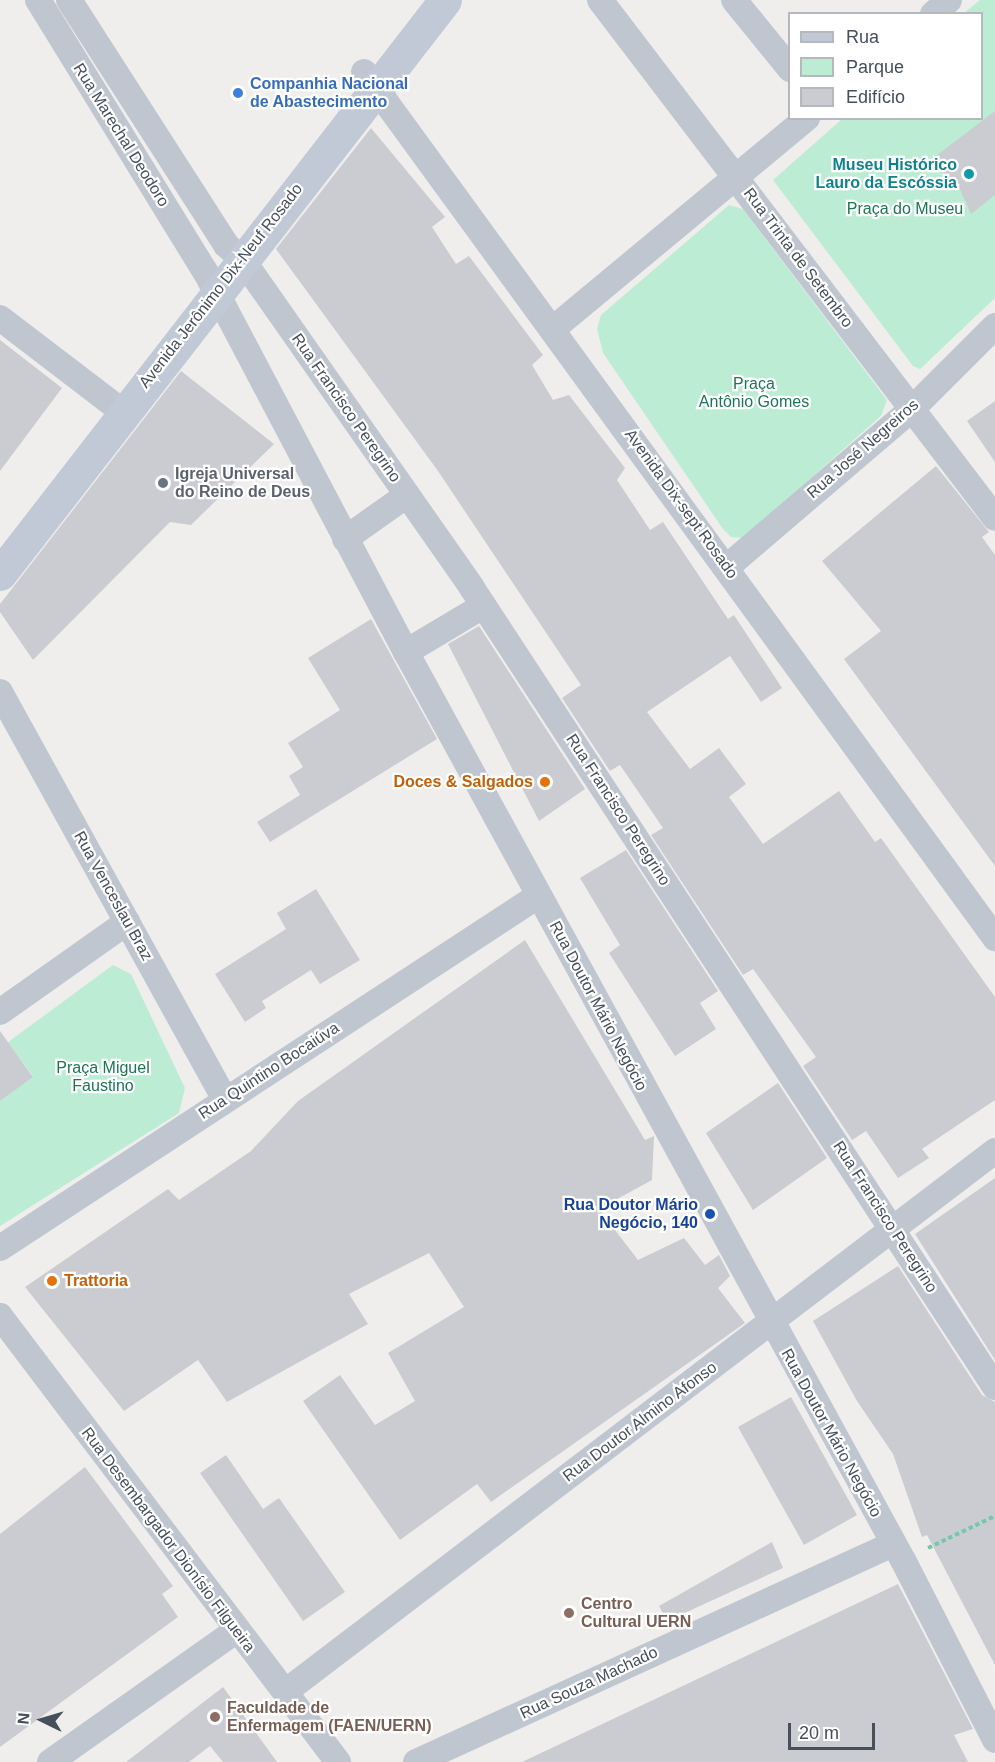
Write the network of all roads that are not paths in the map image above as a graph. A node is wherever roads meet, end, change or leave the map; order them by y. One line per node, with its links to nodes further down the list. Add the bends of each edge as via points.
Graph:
1 (38, 0): 14 (street, Rua Marechal Deodoro)
2 (69, 0): 13 (street, Rua Marechal Deodoro)
3 (420, 0): 10 (main road, Avenida Jerônimo Dix-Neuf Rosado)
4 (445, 0): 10 (main road, Avenida Jerônimo Dix-Neuf Rosado)
5 (600, 0): 12 (street, Rua Trinta de Setembro)
6 (734, 0): 9 (street)
7 (950, 0): 8 (street)
8 (935, 12)
9 (788, 68)
10 (370, 79): 13 (main road, Avenida Jerônimo Dix-Neuf Rosado); 17 (street, Avenida Dix-sept Rosado)
11 (805, 120): 12 (street)
12 (736, 177): 17 (street); 19 (street, Rua Trinta de Setembro)
13 (234, 252): 14 (main road, Avenida Jerônimo Dix-Neuf Rosado); 20 (street, Rua Francisco Peregrino)
14 (209, 284): 18 (main road, Avenida Jerônimo Dix-Neuf Rosado); 23 (street, Rua Doutor Mário Negócio)
15 (0, 318): 18 (street)
16 (995, 326): 19 (street, Rua José Negreiros)
17 (554, 328): 24 (street, Avenida Dix-sept Rosado)
18 (115, 406): 22 (main road, Avenida Jerônimo Dix-Neuf Rosado); 25 (main road, Avenida Jerônimo Dix-Neuf Rosado)
19 (913, 408): 21 (street, Rua Trinta de Setembro); 24 (street, Rua José Negreiros)
20 (407, 495): 23 (street); 26 (street, Rua Francisco Peregrino)
21 (995, 518)
22 (0, 539)
23 (345, 539): 27 (street, Rua Doutor Mário Negócio)
24 (727, 567): 31 (street, Avenida Dix-sept Rosado)
25 (0, 574)
26 (483, 606): 27 (street); 35 (street, Rua Francisco Peregrino)
27 (406, 652): 29 (street, Rua Doutor Mário Negócio)
28 (0, 692): 30 (street, Rua Venceslau Braz)
29 (538, 896): 33 (street, Rua Quintino Bocaiúva); 38 (street, Rua Doutor Mário Negócio)
30 (127, 922): 32 (street); 33 (street, Rua Venceslau Braz)
31 (995, 938)
32 (0, 1012)
33 (225, 1100): 36 (street, Rua Quintino Bocaiúva)
34 (995, 1151): 35 (street, Rua Doutor Almino Afonso)
35 (893, 1230): 38 (street, Rua Doutor Almino Afonso); 39 (street, Rua Francisco Peregrino)
36 (0, 1248)
37 (0, 1316): 41 (street, Rua Desembargador Dionísio Filgueira)
38 (769, 1323): 40 (street, Rua Doutor Mário Negócio); 42 (street, Rua Doutor Almino Afonso)
39 (995, 1387)
40 (898, 1552): 43 (street, Rua Doutor Mário Negócio); 46 (street, Rua Souza Machado)
41 (237, 1630): 42 (street, Rua Desembargador Dionísio Filgueira); 44 (street)
42 (285, 1692): 45 (street, Rua Desembargador Dionísio Filgueira)
43 (995, 1740)
44 (50, 1762)
45 (338, 1762)
46 (416, 1762)

